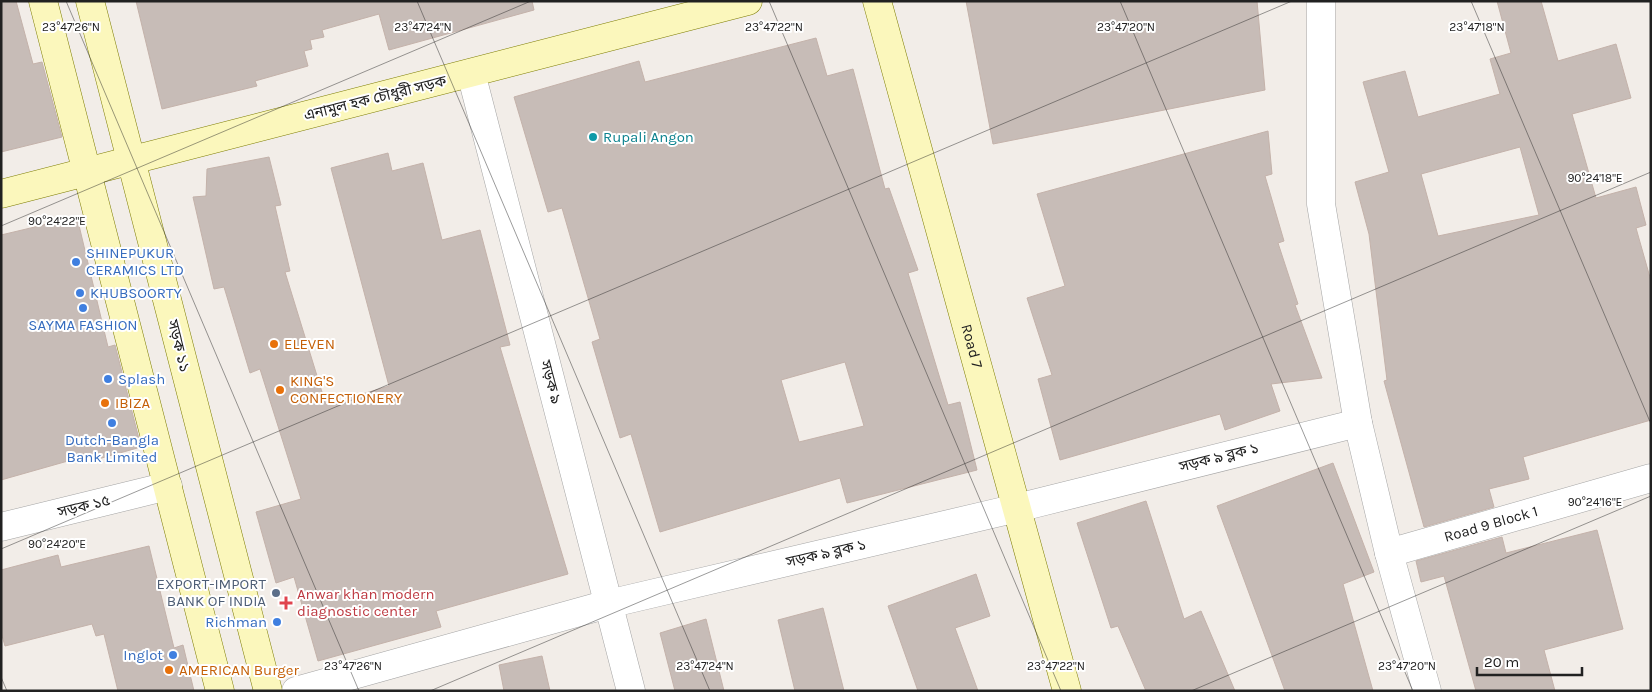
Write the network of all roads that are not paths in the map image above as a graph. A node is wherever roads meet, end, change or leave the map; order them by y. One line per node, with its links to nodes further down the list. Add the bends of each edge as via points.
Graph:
1 (43, 1): 8 (street)
2 (90, 1): 7 (street, সড়ক ১১)
3 (748, 1): 6 (street, এনামুল হক চৌধুরী সড়ক)
4 (877, 1): 13 (street, Road 7)
5 (1321, 1): 10 (street, via 1321,204)
6 (470, 73): 7 (street, এনামুল হক চৌধুরী সড়ক); 16 (street, সড়ক ৯)
7 (131, 160): 8 (street, এনামুল হক চৌধুরী সড়ক); 18 (street, সড়ক ১১)
8 (87, 172): 9 (street, এনামুল হক চৌধুরী সড়ক); 12 (street)
9 (1, 194)
10 (1358, 423): 13 (street, সড়ক ৯ ব্লক ১); 15 (street)
11 (1651, 478): 15 (street, Road 9 Block 1)
12 (168, 486): 14 (street, সড়ক ১৫); 17 (street)
13 (1017, 508): 16 (street, সড়ক ৯ ব্লক ১); 21 (street, Road 7)
14 (1, 526)
15 (1389, 552): 22 (street)
16 (608, 604): 19 (street, সড়ক ৯ ব্লক ১); 20 (street, সড়ক ৯)
17 (220, 691)
18 (268, 691)
19 (296, 691)
20 (631, 691)
21 (1067, 691)
22 (1427, 691)

